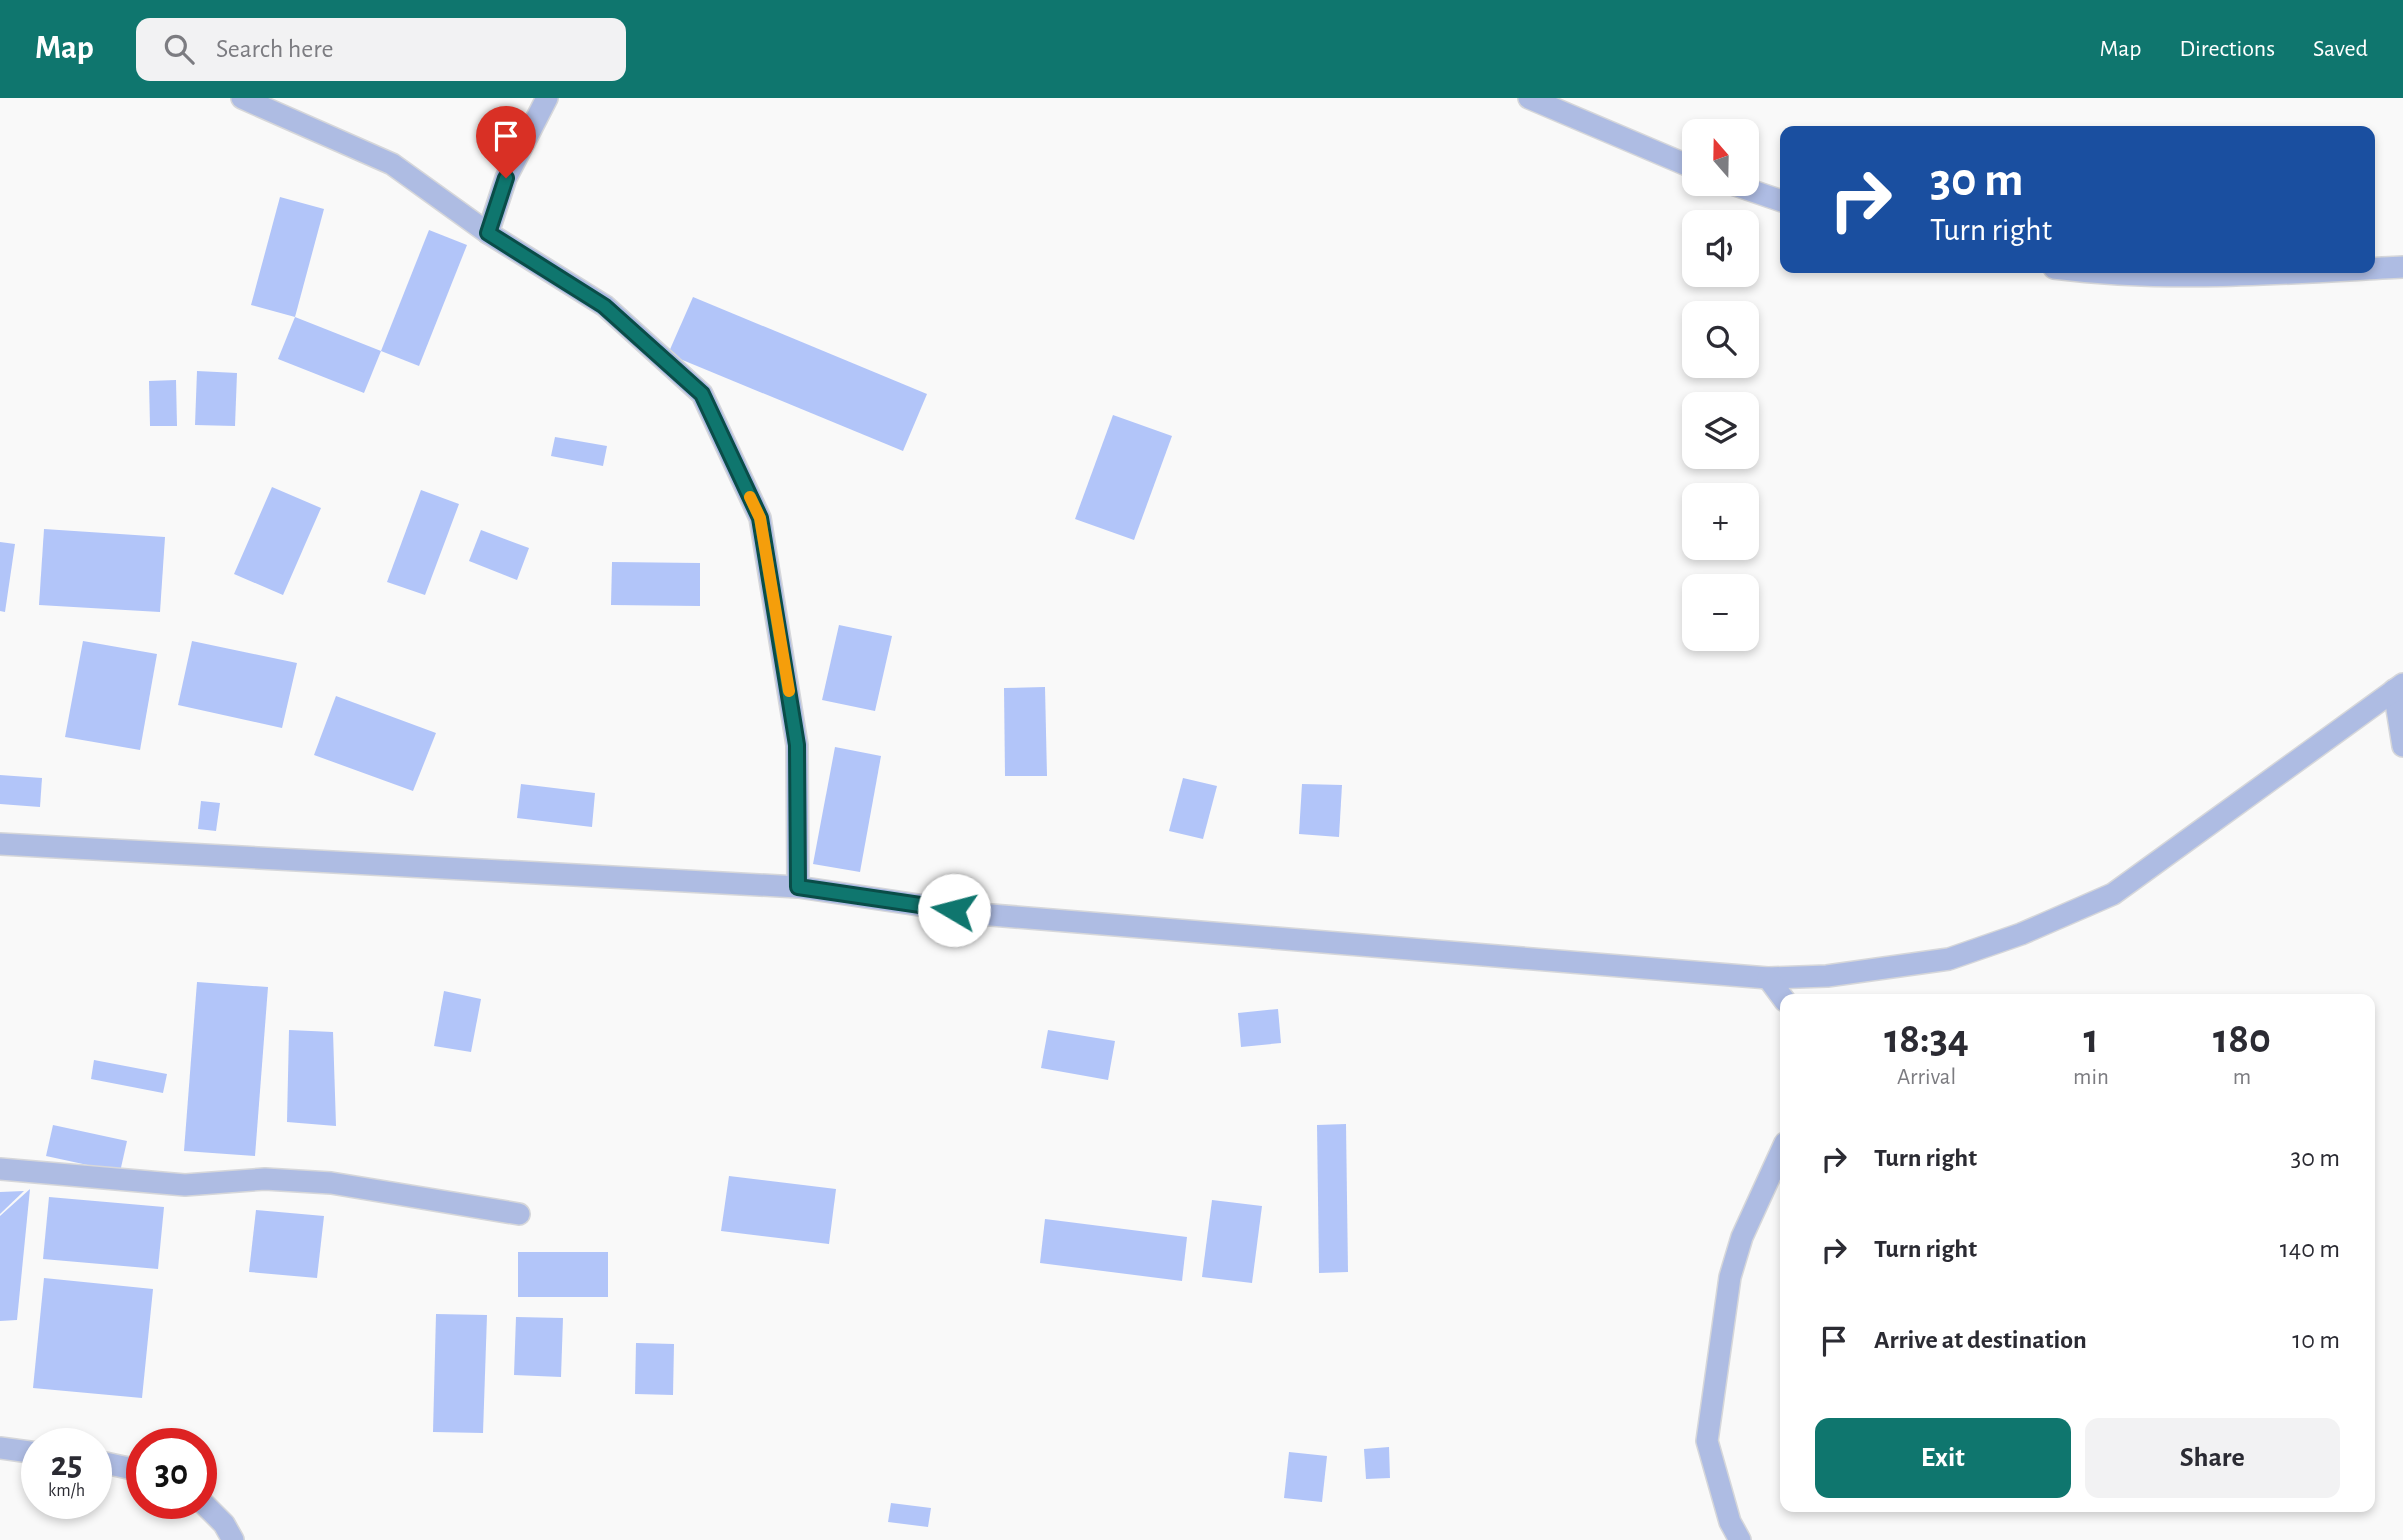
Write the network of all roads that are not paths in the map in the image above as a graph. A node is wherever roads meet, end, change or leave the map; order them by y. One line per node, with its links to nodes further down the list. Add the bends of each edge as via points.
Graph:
1 (243, 98): 7 (street, via 392,164)
2 (547, 98): 7 (street, via 506,178)
3 (1529, 98): 4 (street)
4 (1682, 163)
5 (1759, 193): 6 (street)
6 (1780, 200)
7 (488, 233): 15 (street, via 604,306 702,394 760,518 797,745)
8 (2403, 267): 9 (street)
9 (2375, 269)
10 (2109, 273): 11 (street, via 2222,277)
11 (2294, 273)
12 (2399, 687): 13 (street); 16 (street, via 2113,894 2021,934 1949,958 1827,976)
13 (2403, 746)
14 (0, 845): 15 (street)
15 (798, 887): 16 (street, via 979,914)
16 (1768, 978): 17 (street)
17 (1780, 994)
18 (1780, 1154): 25 (street, via 1742,1237 1730,1277 1707,1441 1730,1522)
19 (0, 1170): 20 (street, via 185,1185 265,1178 331,1183)
20 (519, 1214)
21 (0, 1448): 22 (street)
22 (21, 1451)
23 (217, 1517): 24 (street)
24 (233, 1540)
25 (1740, 1540)

